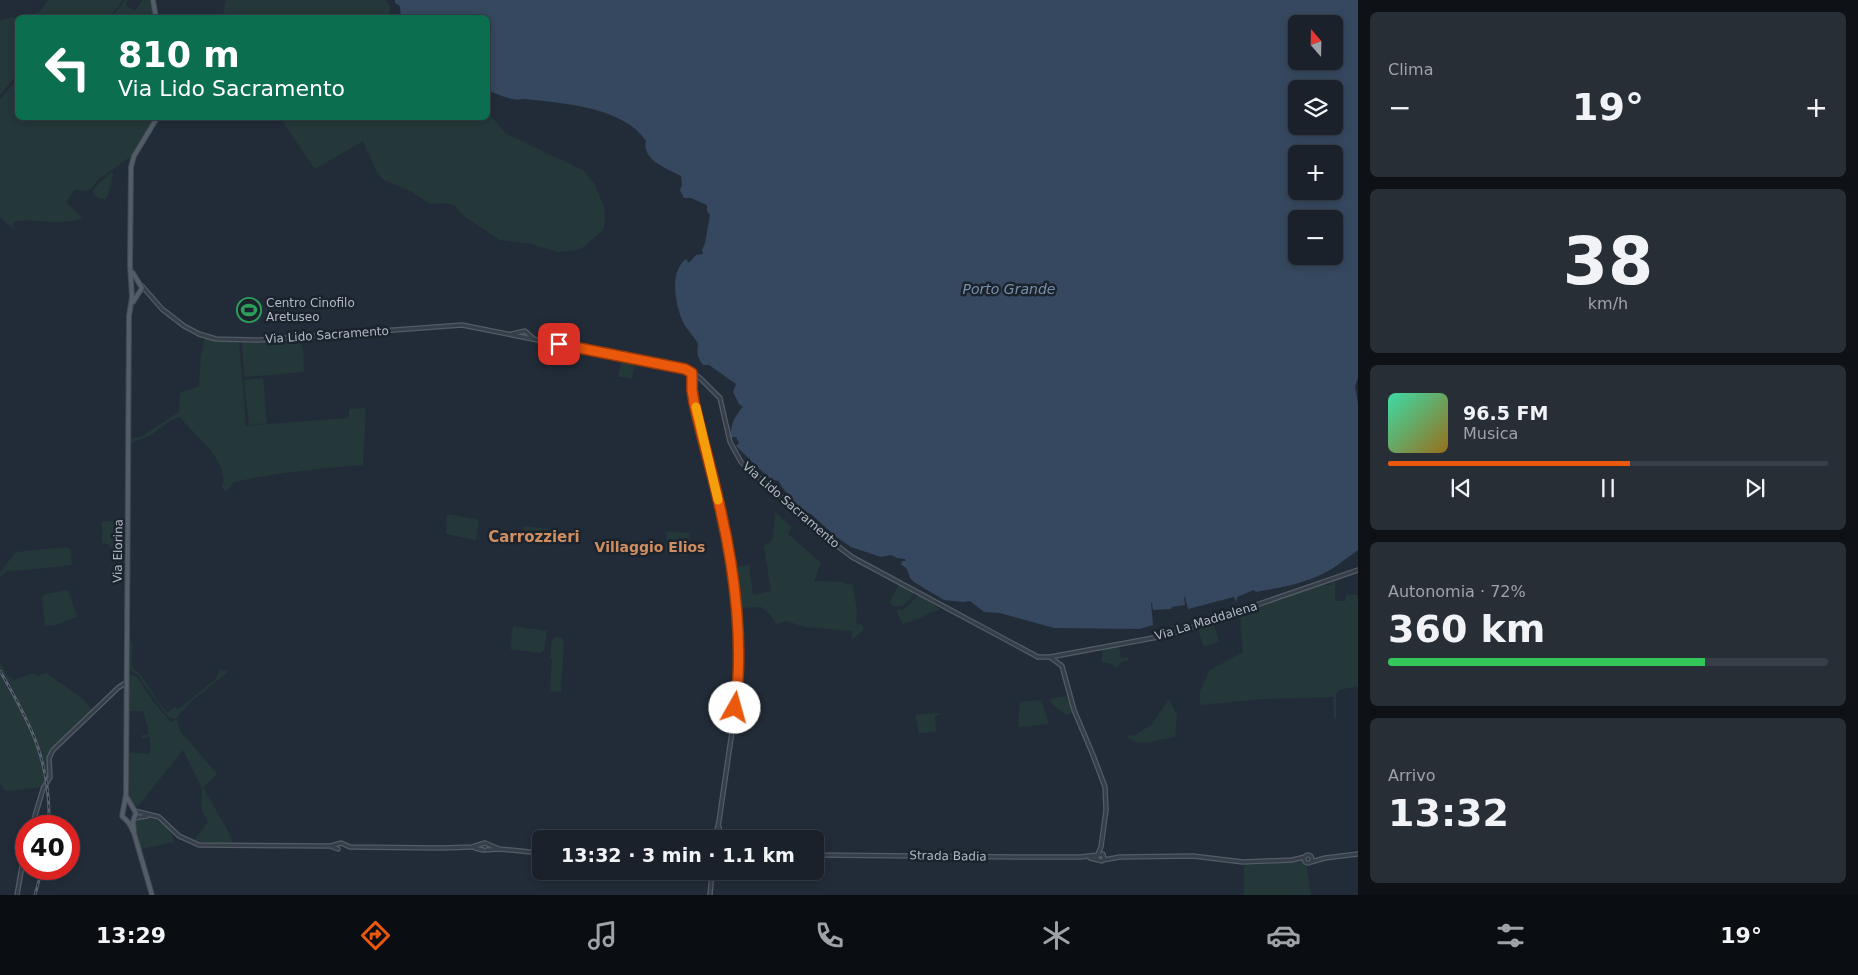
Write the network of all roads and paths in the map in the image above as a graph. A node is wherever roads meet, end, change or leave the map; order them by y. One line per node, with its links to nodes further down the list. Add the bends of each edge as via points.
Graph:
1 (153, 0): 2 (main road)
2 (156, 15)
3 (156, 120): 4 (main road, via 131,162)
4 (130, 256): 5 (main road, via 134,276); 6 (main road)
5 (140, 285): 6 (main road, via 135,283); 8 (main road, via 142,290); 9 (street, Via Lido Sacramento)
6 (131, 286): 7 (main road)
7 (131, 291): 8 (main road); 10 (main road, Via Elorina)
8 (139, 294): 9 (street); 10 (main road)
9 (155, 300): 13 (street, Via Lido Sacramento, via 184,326 227,340 452,325)
10 (130, 308): 24 (main road, Via Elorina)
11 (523, 331): 12 (street); 13 (street); 14 (street)
12 (528, 333): 14 (street); 15 (street)
13 (511, 334): 14 (street, Via Lido Sacramento)
14 (524, 337): 15 (street, Via Lido Sacramento)
15 (535, 339): 16 (street, Via Lido Sacramento)
16 (685, 369): 17 (street, Via Lido Sacramento); 18 (street)
17 (692, 373): 18 (street); 19 (street, Via Lido Sacramento); 20 (street)
18 (689, 377): 21 (street)
19 (700, 378): 20 (street); 23 (street, Via Lido Sacramento, via 721,400 730,442 741,462 831,541 852,557 1021,649 1038,657)
20 (693, 383): 21 (street)
21 (692, 390): 32 (street, via 729,550 739,654 738,690)
22 (1358, 570): 23 (street, Via La Maddalena, via 1169,635)
23 (1050, 657): 46 (street, via 1062,666 1074,710 1105,787)
24 (126, 683): 25 (main road, Via Elorina); 28 (street, via 53,750 49,758 50,777)
25 (126, 795): 26 (main road, Via Elorina); 27 (main road)
26 (124, 810): 27 (main road); 31 (main road, via 122,816)
27 (134, 810): 29 (street); 30 (main road)
28 (35, 815)
29 (150, 816): 30 (street); 38 (street, via 162,819 179,836 199,845)
30 (134, 819): 31 (main road); 35 (main road)
31 (126, 821): 35 (main road)
32 (719, 821): 33 (street); 34 (street)
33 (717, 830)
34 (720, 830)
35 (134, 833): 59 (main road)
36 (483, 844): 37 (street); 39 (street); 42 (street)
37 (488, 845): 41 (street); 42 (street)
38 (331, 846): 40 (street); 40 (street, via 339,844)
39 (472, 847): 40 (street); 42 (street)
40 (343, 848)
41 (499, 849): 42 (street); 43 (street)
42 (484, 850)
43 (532, 852)
44 (824, 854): 47 (street, Strada Badia)
45 (1358, 854): 51 (street)
46 (1101, 855): 47 (street); 48 (street); 52 (street); 52 (street, via 1097,858)
47 (1080, 857): 52 (street)
48 (1120, 857): 52 (street); 53 (street, via 1193,856 1243,862)
49 (1305, 857): 50 (street); 53 (street); 54 (street)
50 (1310, 857): 51 (street); 55 (street)
51 (1325, 858): 55 (street)
52 (1101, 860)
53 (1292, 860): 54 (street)
54 (1305, 862): 55 (street)
55 (1311, 862)
56 (20, 880): 58 (street)
57 (712, 880): 60 (street)
58 (17, 895)
59 (152, 895)
60 (710, 895)

